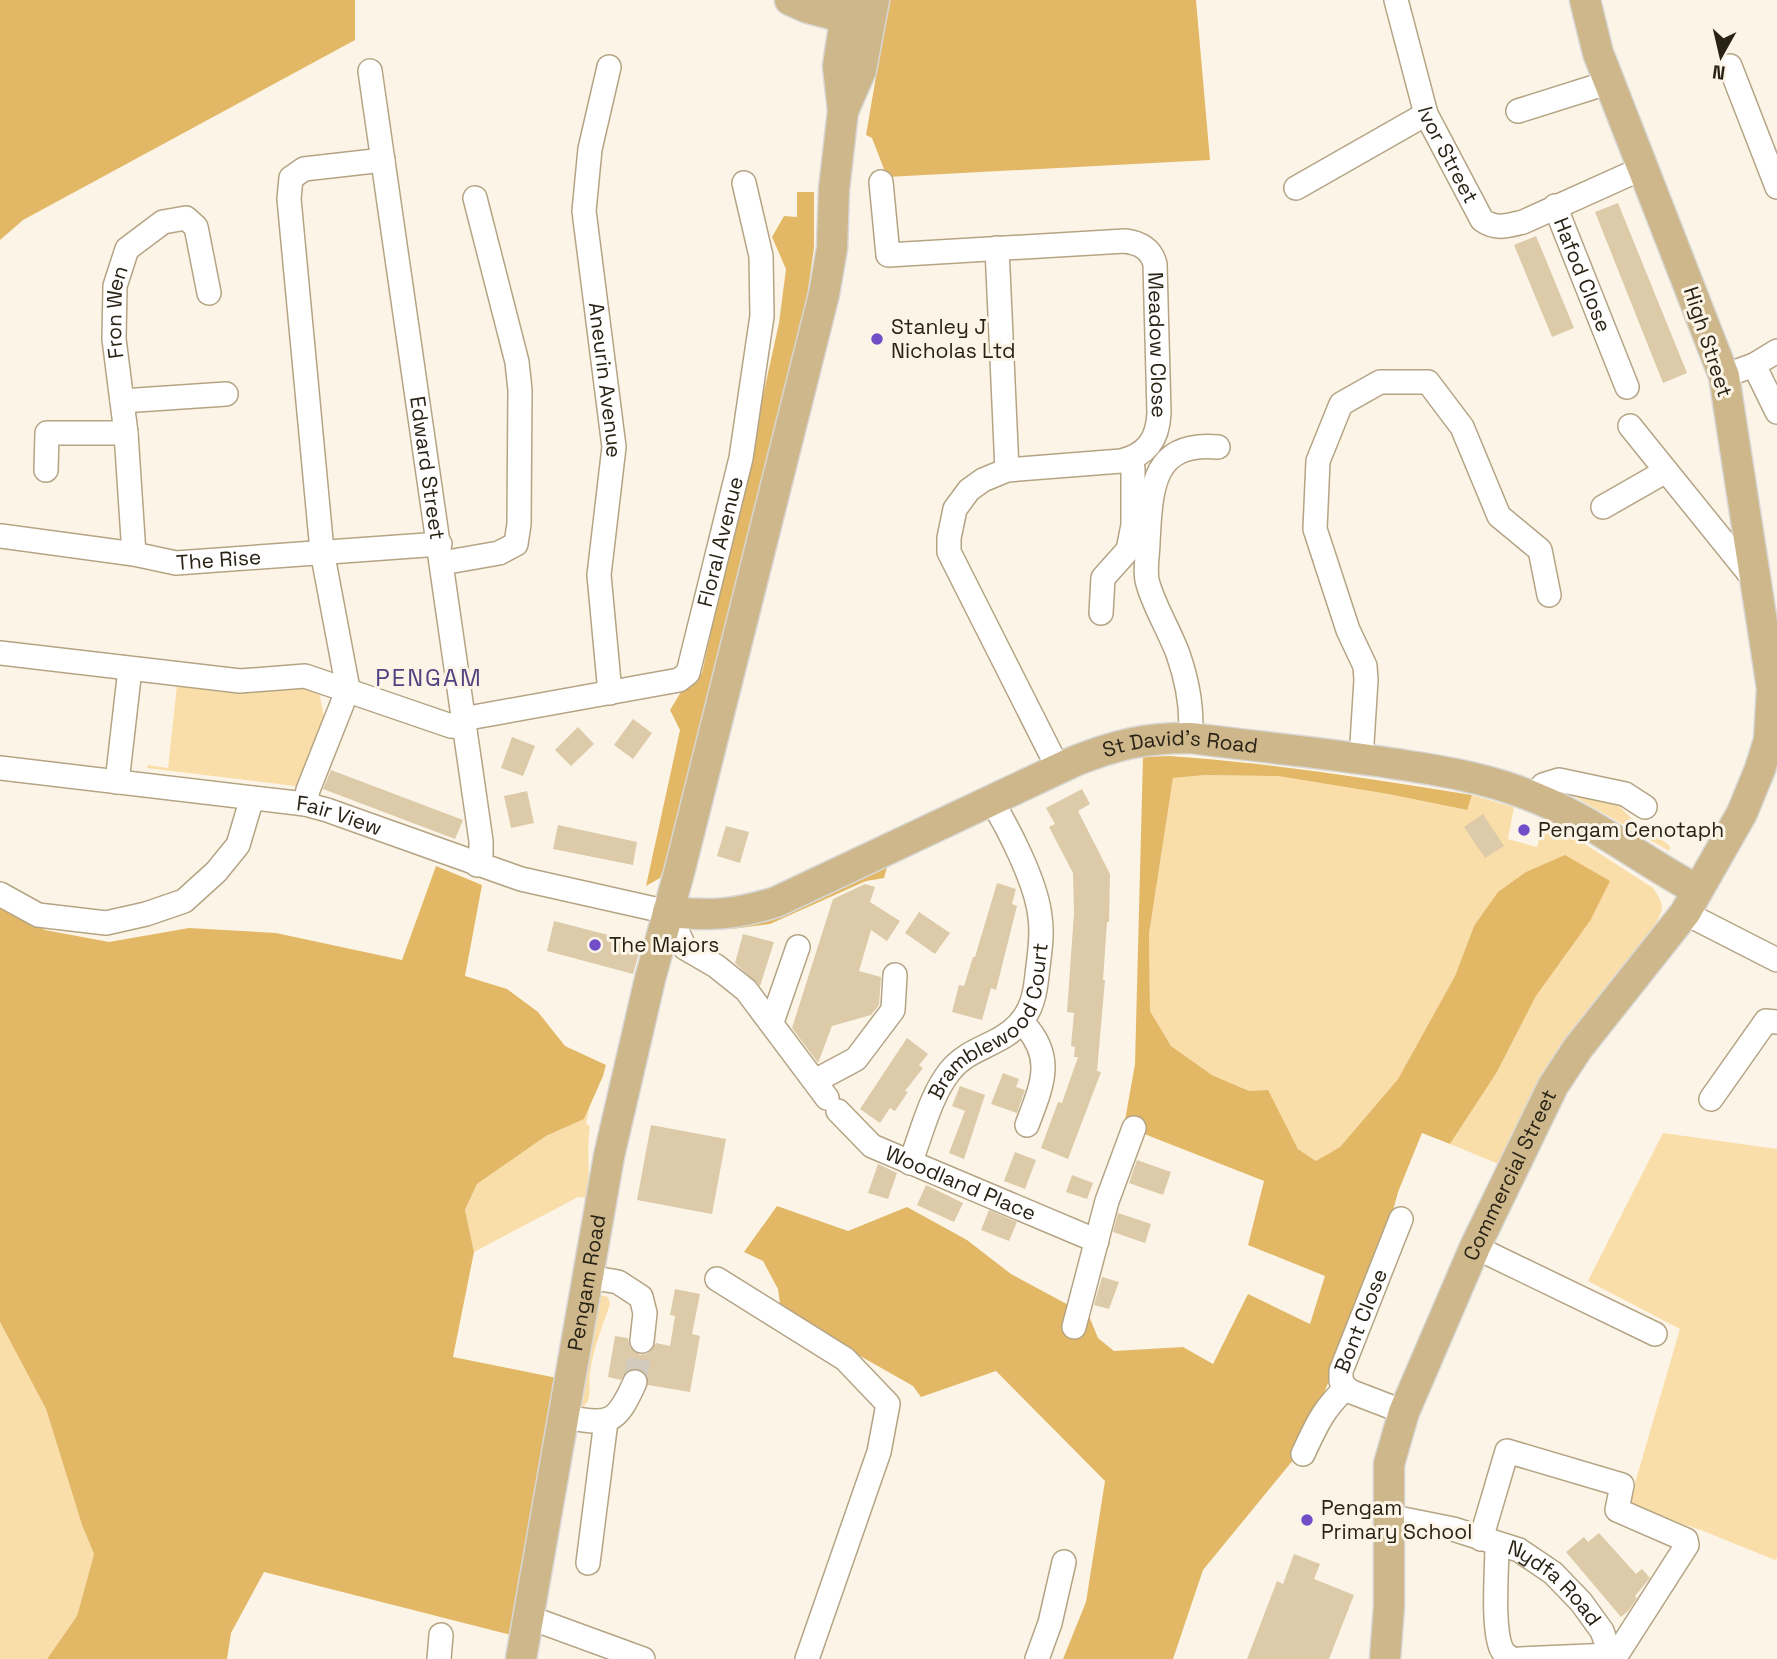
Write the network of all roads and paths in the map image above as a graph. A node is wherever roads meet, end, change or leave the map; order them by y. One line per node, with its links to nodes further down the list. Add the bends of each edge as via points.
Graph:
1 (790, 0): 4 (main road)
2 (1396, 0): 10 (street, Ivor Street)
3 (1585, 0): 8 (main road, High Street)
4 (859, 10): 62 (main road, Pengam Road, via 862,70 843,111 824,294)
5 (1730, 66): 15 (street)
6 (609, 67): 46 (street, Aneurin Avenue, via 590,149 583,211 614,447 599,575)
7 (370, 71): 11 (street, Edward Street)
8 (1610, 82): 9 (street); 12 (main road, High Street)
9 (1518, 111)
10 (1426, 114): 16 (street); 18 (street, Ivor Street, via 1482,220 1490,226 1523,222)
11 (383, 160): 37 (street, via 304,169 291,178 290,212); 39 (street, Edward Street)
12 (1643, 168): 18 (street, Ivor Street); 23 (main road, High Street)
13 (744, 183): 46 (street, Floral Avenue, via 761,256 762,316 741,458 692,664 679,680)
14 (881, 183): 19 (street, Meadow Close, via 888,256)
15 (1777, 187)
16 (1296, 188)
17 (475, 198): 39 (street, The Rise, via 517,362 520,524 516,544 499,553)
18 (1555, 206): 24 (street, Hafod Close)
19 (997, 248): 31 (street, Meadow Close, via 1125,241 1142,246 1153,256 1159,424 1151,445); 33 (street)
20 (209, 293): 26 (street, Fron Wen, via 196,227 186,218 163,222 127,249 115,286 114,339)
21 (1777, 351): 22 (street)
22 (1754, 365): 23 (street); 27 (street)
23 (1724, 376): 40 (main road, High Street)
24 (1627, 387)
25 (226, 394): 26 (street)
26 (122, 401): 29 (street, Fron Wen)
27 (1777, 412)
28 (1630, 426): 34 (street)
29 (126, 433): 32 (street, via 47,433); 38 (street, Fron Wen)
30 (1218, 447): 48 (street, via 1199,445 1174,453 1156,480 1150,511 1147,582 1178,656 1192,714)
31 (1131, 458): 33 (street); 42 (street, via 1133,525 1128,550 1103,578)
32 (46, 470)
33 (1007, 470): 52 (street, via 983,480 962,497 951,523 949,552)
34 (1667, 471): 35 (street); 40 (street)
35 (1603, 507)
36 (1, 536): 38 (street, The Rise)
37 (322, 551): 38 (street, The Rise, via 176,563); 39 (street, The Rise); 45 (street)
38 (134, 554)
39 (441, 554): 47 (street, Edward Street)
40 (1756, 582): 49 (main road, High Street, via 1772,688)
41 (1549, 595): 50 (street, via 1540,550 1499,516 1462,427 1428,382 1380,382 1341,404 1318,461 1315,529 1348,631 1365,666)
42 (1101, 613)
43 (0, 653): 44 (street)
44 (130, 669): 45 (street, via 240,681 305,676); 53 (street)
45 (348, 689): 47 (street, via 451,726); 57 (street)
46 (610, 693): 47 (street, Floral Avenue)
47 (463, 723): 59 (street, Edward Street, via 481,841)
48 (1191, 738): 50 (main road, St David's Road); 52 (main road, St David's Road, via 1140,740)
49 (1773, 741): 61 (main road, Commercial Street, via 1742,813)
50 (1361, 759): 54 (main road, St David's Road, via 1446,771)
51 (0, 768): 53 (street, Fair View)
52 (1058, 768): 56 (main road, St David's Road)
53 (117, 782): 55 (street, Fair View)
54 (1535, 797): 58 (street, via 1543,785 1559,780 1625,794); 61 (main road, St David's Road, via 1572,814)
55 (252, 799): 57 (street, Fair View); 60 (street, via 238,845 184,901 106,923 38,915)
56 (992, 800): 62 (main road, St David's Road, via 776,902 730,915); 67 (street, Bramblewood Court, via 1032,882 1041,920 1035,992)
57 (305, 804): 59 (street, Fair View)
58 (1645, 807)
59 (477, 865): 62 (street, Fair View, via 561,890)
60 (0, 894)
61 (1691, 902): 64 (street); 76 (main road, Commercial Street, via 1553,1086)
62 (668, 912): 66 (street, Woodland Place, via 685,948 746,990); 77 (main road, Pengam Road, via 609,1156)
63 (799, 947): 66 (street)
64 (1777, 960)
65 (895, 975): 69 (street, via 893,1010)
66 (772, 1022): 69 (street, Woodland Place)
67 (1022, 1022): 71 (street, via 1033,1033 1044,1070); 73 (street, Bramblewood Court, via 1000,1040 967,1054 951,1069)
68 (1777, 1022): 70 (street, via 1766,1021)
69 (827, 1097): 73 (street, Woodland Place, via 872,1146)
70 (1711, 1099)
71 (1027, 1125)
72 (1135, 1128): 75 (street)
73 (909, 1163): 75 (street, Woodland Place)
74 (1401, 1219): 83 (street, Bont Close, via 1340,1371)
75 (1097, 1241): 79 (street)
76 (1475, 1247): 80 (street); 84 (main road, Commercial Street)
77 (589, 1278): 81 (street, via 618,1282 641,1297 645,1313); 85 (main road, Pengam Road)
78 (717, 1279): 98 (street, via 845,1359 888,1404 879,1452)
79 (1074, 1327)
80 (1655, 1334)
81 (642, 1341)
82 (635, 1382): 86 (street, via 624,1406)
83 (1346, 1388): 84 (street); 87 (street, Bont Close, via 1322,1413)
84 (1404, 1412): 88 (main road, Commercial Street, via 1390,1464)
85 (564, 1417): 86 (street); 92 (main road, Pengam Road)
86 (607, 1421): 91 (street)
87 (1303, 1454)
88 (1388, 1516): 89 (street, Nydfa Road); 100 (main road, Commercial Street)
89 (1489, 1541): 94 (street, Nydfa Road, via 1519,1550 1553,1573 1602,1631); 94 (street, via 1507,1451 1622,1485 1617,1510 1686,1539 1687,1545); 101 (street, via 1500,1645)
90 (1064, 1562): 99 (street)
91 (588, 1563)
92 (527, 1619): 96 (main road, Pengam Road); 97 (street)
93 (441, 1635): 95 (street)
94 (1612, 1658): 102 (street)
95 (439, 1659)
96 (521, 1659)
97 (643, 1659)
98 (807, 1659)
99 (1037, 1659)
100 (1385, 1659)
101 (1513, 1659)
102 (1520, 1659)

